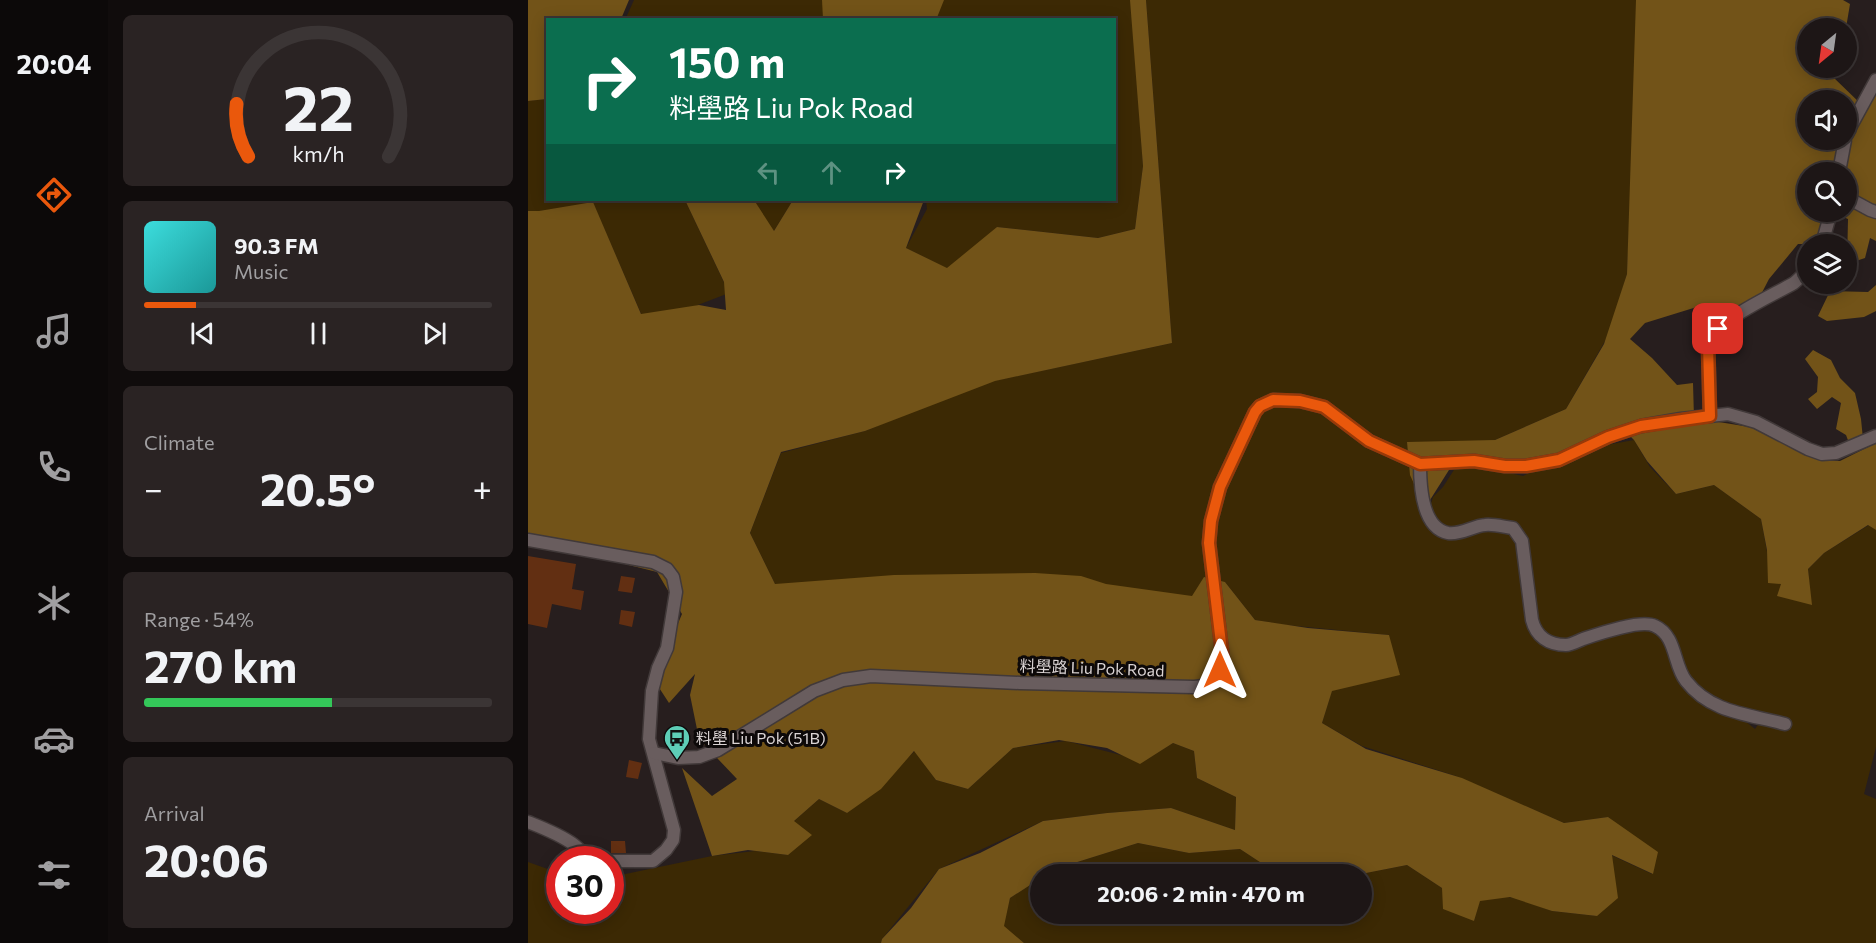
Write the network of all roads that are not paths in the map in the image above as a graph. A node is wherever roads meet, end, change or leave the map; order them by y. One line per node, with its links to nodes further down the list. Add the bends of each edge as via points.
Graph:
1 (1876, 80): 2 (street)
2 (1857, 115)
3 (1857, 203): 4 (street)
4 (1876, 212)
5 (1797, 280): 6 (street, via 1747,309 1711,337)
6 (1710, 416): 7 (street, 料壆路 Liu Pok Road, via 1728,414 1749,419 1822,454 1836,453); 8 (street, 料壆路 Liu Pok Road, via 1641,426 1559,460 1526,466 1474,461)
7 (1876, 436)
8 (1420, 464): 10 (street, via 1425,508 1440,530 1452,533 1487,525 1513,528 1518,534 1534,630 1540,638 1567,645 1617,629 1641,624 1655,626 1673,646 1684,679 1710,704); 11 (street, 料壆路 Liu Pok Road, via 1369,441 1324,407 1291,400 1273,400 1260,406 1220,487 1211,521 1209,543 1223,660 1211,683 1091,686 871,676 843,680 814,691 718,750 699,757)
9 (528, 540): 11 (street, via 653,562 667,568 673,576 676,592 669,638 652,691 649,739)
10 (1785, 724)
11 (654, 753): 14 (street, via 674,830 673,840 652,861)
12 (528, 822): 13 (street)
13 (576, 846)
14 (624, 861)

